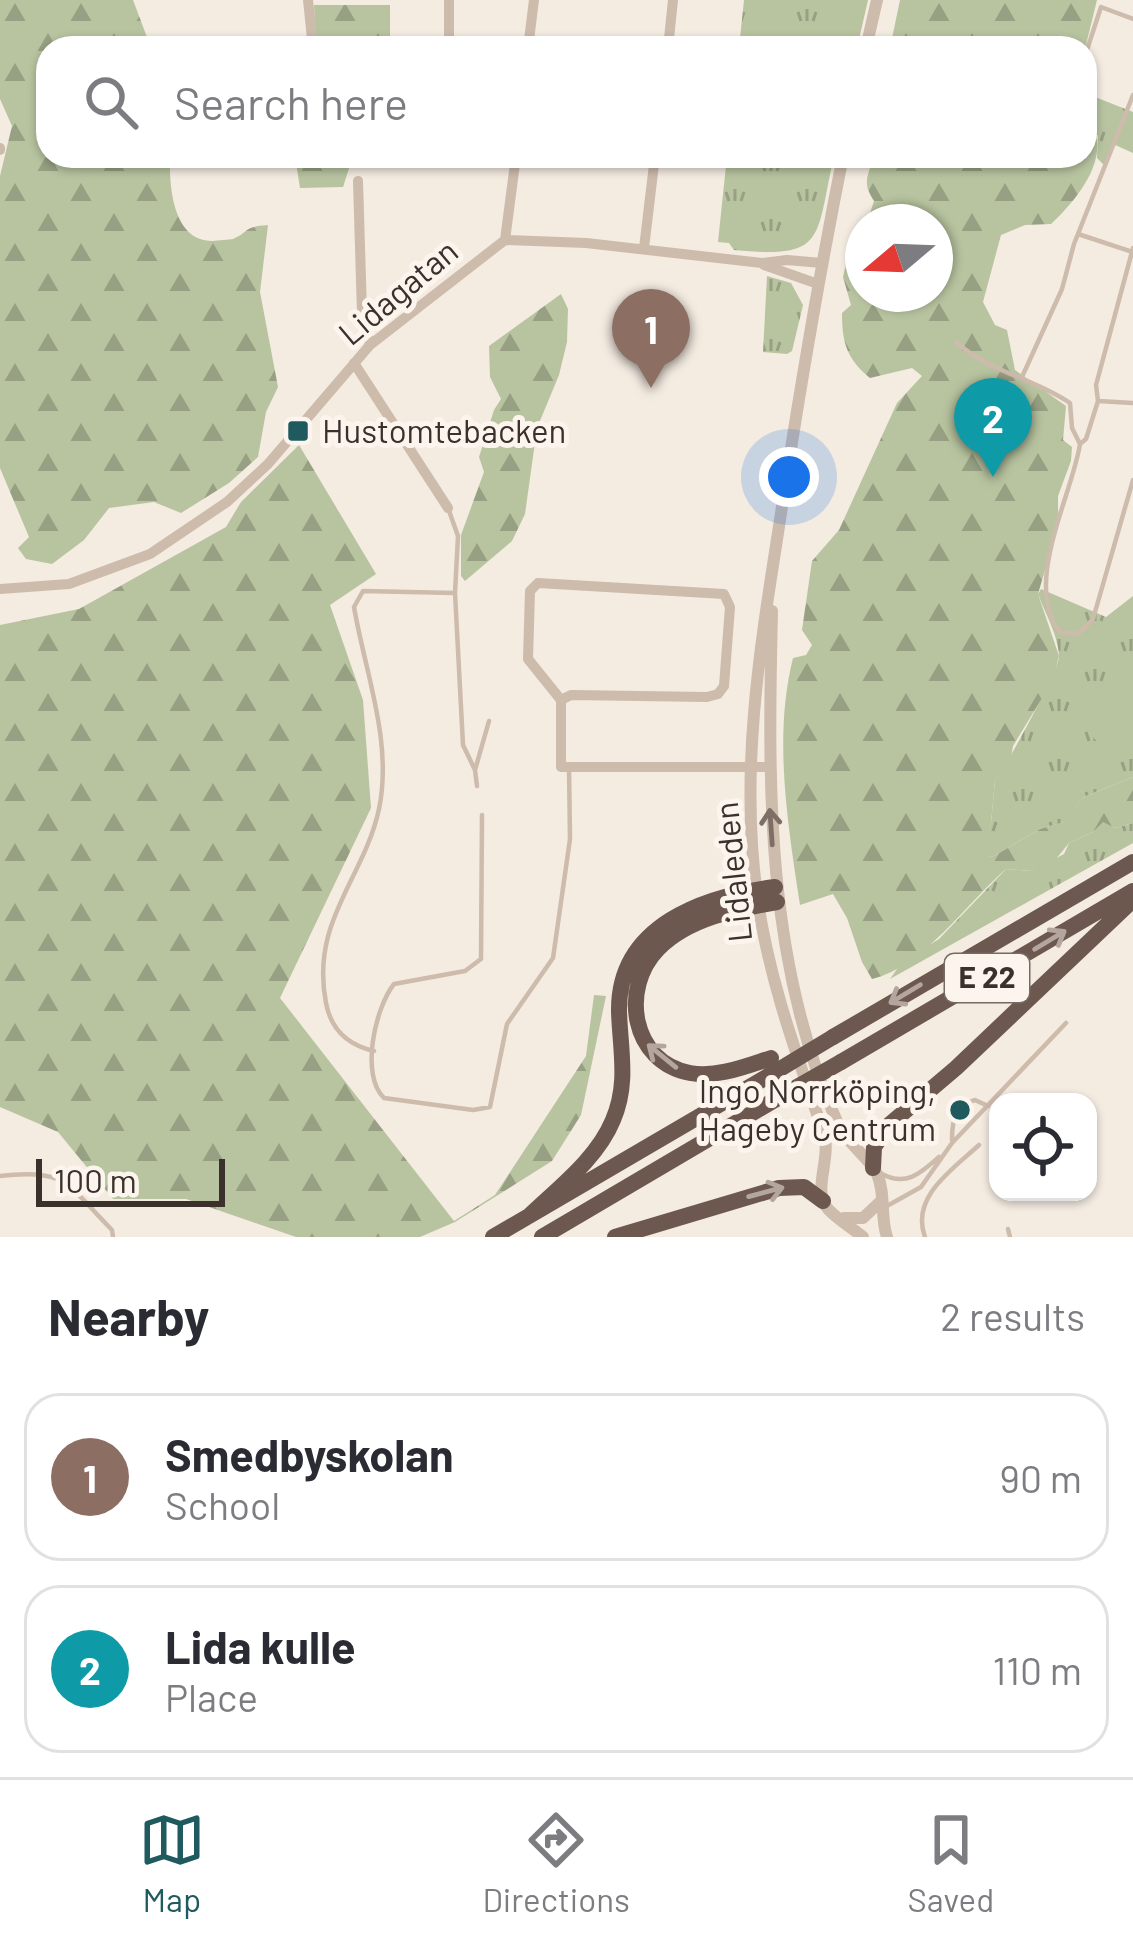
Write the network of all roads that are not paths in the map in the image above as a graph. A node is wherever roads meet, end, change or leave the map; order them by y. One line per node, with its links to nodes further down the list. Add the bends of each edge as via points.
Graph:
1 (308, 0): 8 (street)
2 (449, 0): 9 (street)
3 (534, 0): 10 (street)
4 (673, 0): 11 (street)
5 (878, 0): 12 (street)
6 (1102, 3): 7 (lane); 13 (lane)
7 (1133, 19)
8 (312, 36)
9 (449, 36)
10 (530, 36)
11 (669, 36)
12 (869, 36)
13 (1091, 36)
14 (1133, 95): 19 (lane)
15 (514, 168): 20 (street)
16 (654, 168): 21 (street)
17 (841, 168): 24 (street, Lidaleden)
18 (358, 181): 27 (street)
19 (1078, 233): 22 (lane); 29 (lane)
20 (505, 240): 21 (street, Lidagatan); 27 (street, Lidagatan)
21 (644, 248): 23 (street, Lidagatan)
22 (1133, 251): 30 (lane)
23 (761, 263): 24 (street, Lidagatan); 25 (street, Lidagatan)
24 (822, 263): 25 (street, Lidaleden)
25 (818, 284): 37 (street, Lidaleden)
26 (956, 342): 29 (lane, via 975,359)
27 (370, 345): 28 (street, Lidagatan)
28 (354, 363): 34 (street); 38 (street, Lidagatan, via 268,464 150,554 69,584)
29 (1022, 377): 32 (lane, via 1070,403)
30 (1098, 400): 31 (lane); 32 (lane)
31 (1133, 403)
32 (1080, 444): 35 (lane, via 1044,586 1060,632 1078,634 1093,619)
33 (1133, 480): 35 (lane)
34 (448, 508): 39 (lane, via 458,536)
35 (1122, 516): 36 (lane)
36 (1133, 522)
37 (773, 562): 43 (street, Lidaleden); 44 (street, Lidaleden)
38 (0, 589)
39 (455, 593): 45 (lane, via 463,745); 53 (lane, via 363,591 354,607 375,697 379,810 326,940 322,982 343,1038)
40 (561, 700): 40 (street, via 528,659 530,591 538,583 728,598 718,694); 42 (street, via 561,767)
41 (489, 721): 45 (lane)
42 (569, 767): 43 (street); 53 (lane, via 569,858 553,958 507,1024 490,1107 384,1098 371,1078)
43 (750, 767): 44 (street); 50 (street, Lidaleden)
44 (769, 767): 50 (street, Lidaleden, one-way to 44)
45 (475, 770): 46 (lane)
46 (477, 786)
47 (482, 815): 53 (lane, via 481,959 465,971 394,984 378,1013)
48 (1133, 862): 54 (highway, E 22, one-way to 54, bridge)
49 (1133, 891): 68 (highway, E 22, one-way to 49, bridge)
50 (767, 896): 54 (highway, one-way to 50, via 691,1074 661,1060 636,1016 634,989 660,946); 59 (street, Lidaleden, via 839,1126); 60 (street, Lidaleden, via 788,1036 825,1134); 64 (highway, via 701,903 634,953 621,989 624,1073 613,1122)
51 (1133, 900): 59 (highway, via 890,1124)
52 (1066, 1023): 55 (lane)
53 (374, 1051)
54 (773, 1065): 64 (highway, E 22)
55 (988, 1106): 56 (lane); 56 (lane, via 975,1100 959,1109)
56 (952, 1143): 58 (lane)
57 (979, 1145): 72 (lane, via 929,1194 920,1221)
58 (944, 1154): 59 (lane, via 899,1181); 63 (lane, via 911,1195)
59 (870, 1166): 60 (street, via 843,1156); 63 (street)
60 (826, 1168): 62 (street)
61 (0, 1176): 66 (lane, via 58,1177)
62 (823, 1201): 65 (street); 69 (highway, one-way to 62, via 778,1188 804,1186)
63 (880, 1206): 65 (street, via 856,1220); 71 (street)
64 (529, 1216): 67 (highway, E 22)
65 (837, 1216): 70 (street)
66 (113, 1237)
67 (493, 1237)
68 (542, 1237)
69 (615, 1237)
70 (863, 1237)
71 (887, 1237)
72 (925, 1237)

